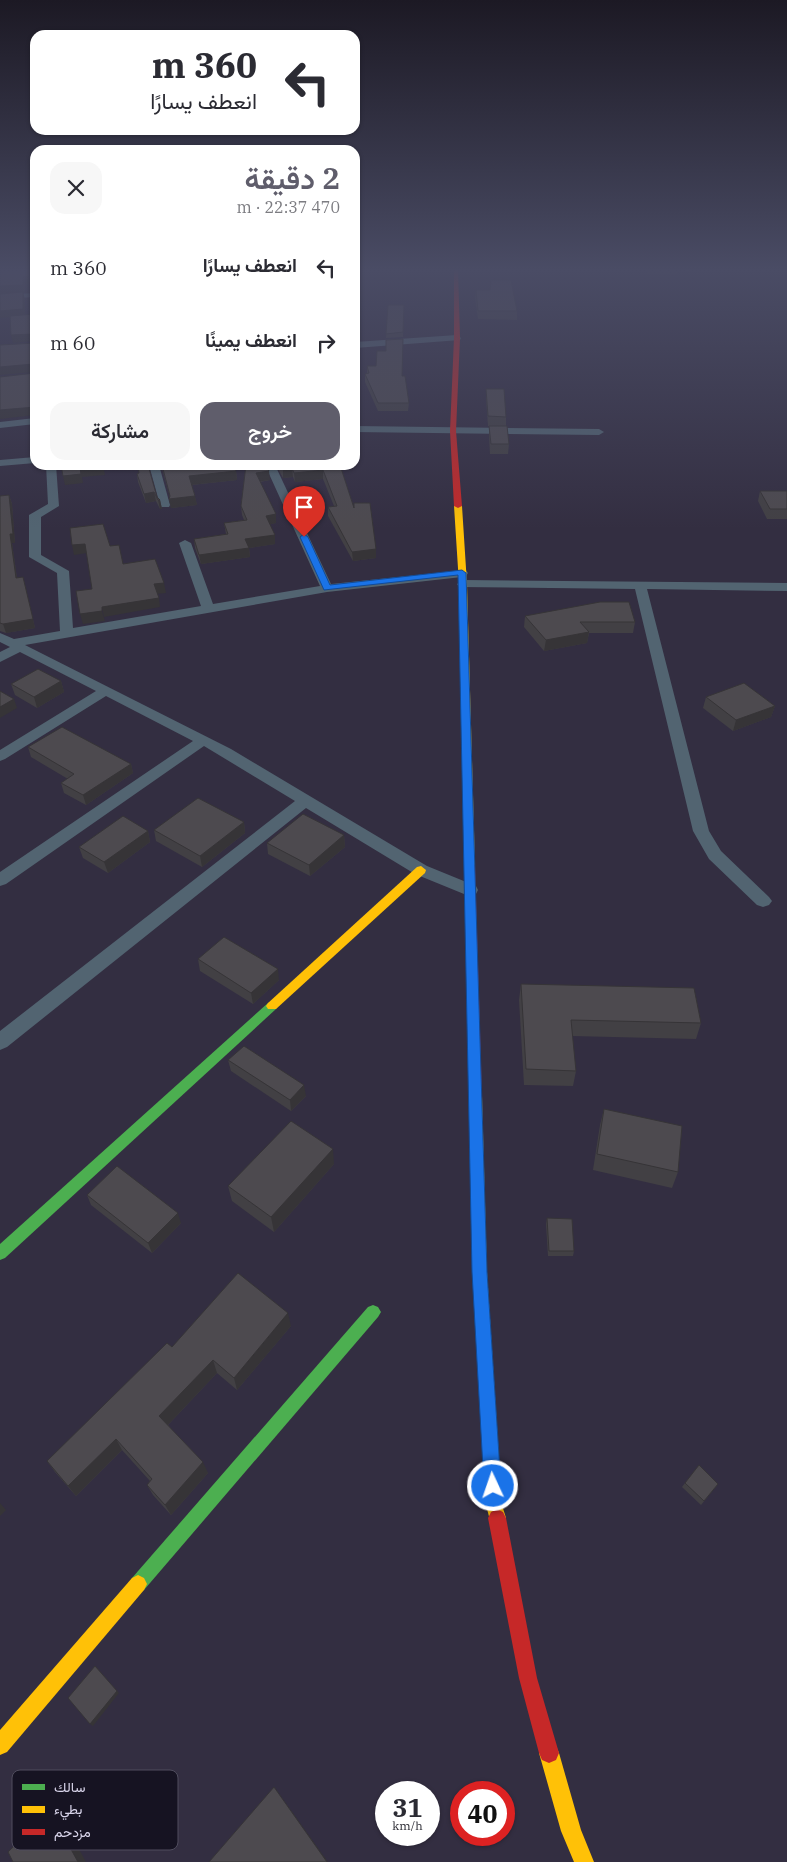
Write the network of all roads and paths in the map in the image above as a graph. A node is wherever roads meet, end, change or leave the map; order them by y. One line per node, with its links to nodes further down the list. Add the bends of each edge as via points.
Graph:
1 (456, 355): 5 (street)
2 (30, 422): 3 (street)
3 (0, 425)
4 (360, 429): 5 (street)
5 (453, 431): 6 (street); 14 (street)
6 (599, 432)
7 (30, 461): 8 (street)
8 (0, 464)
9 (51, 470): 19 (street, via 54,506 35,515 35,557 63,571)
10 (155, 470): 12 (street)
11 (272, 470): 17 (street)
12 (165, 505)
13 (185, 542): 18 (street)
14 (462, 579): 15 (street); 17 (street); 28 (street)
15 (640, 586): 16 (street); 29 (street, via 701,831 715,856)
16 (787, 587)
17 (327, 588): 18 (street)
18 (208, 610): 19 (street)
19 (67, 633): 20 (street)
20 (10, 642): 21 (street); 22 (street)
21 (0, 658)
22 (107, 690): 23 (street); 24 (street)
23 (202, 741): 25 (street); 27 (street)
24 (0, 756)
25 (306, 800): 26 (street); 30 (street)
26 (421, 870): 28 (street); 31 (street)
27 (0, 880)
28 (470, 890): 34 (street, via 480,1272 494,1505 528,1678 570,1831)
29 (763, 900)
30 (0, 1042)
31 (0, 1254)
32 (373, 1312): 33 (street)
33 (0, 1744)
34 (584, 1862)

